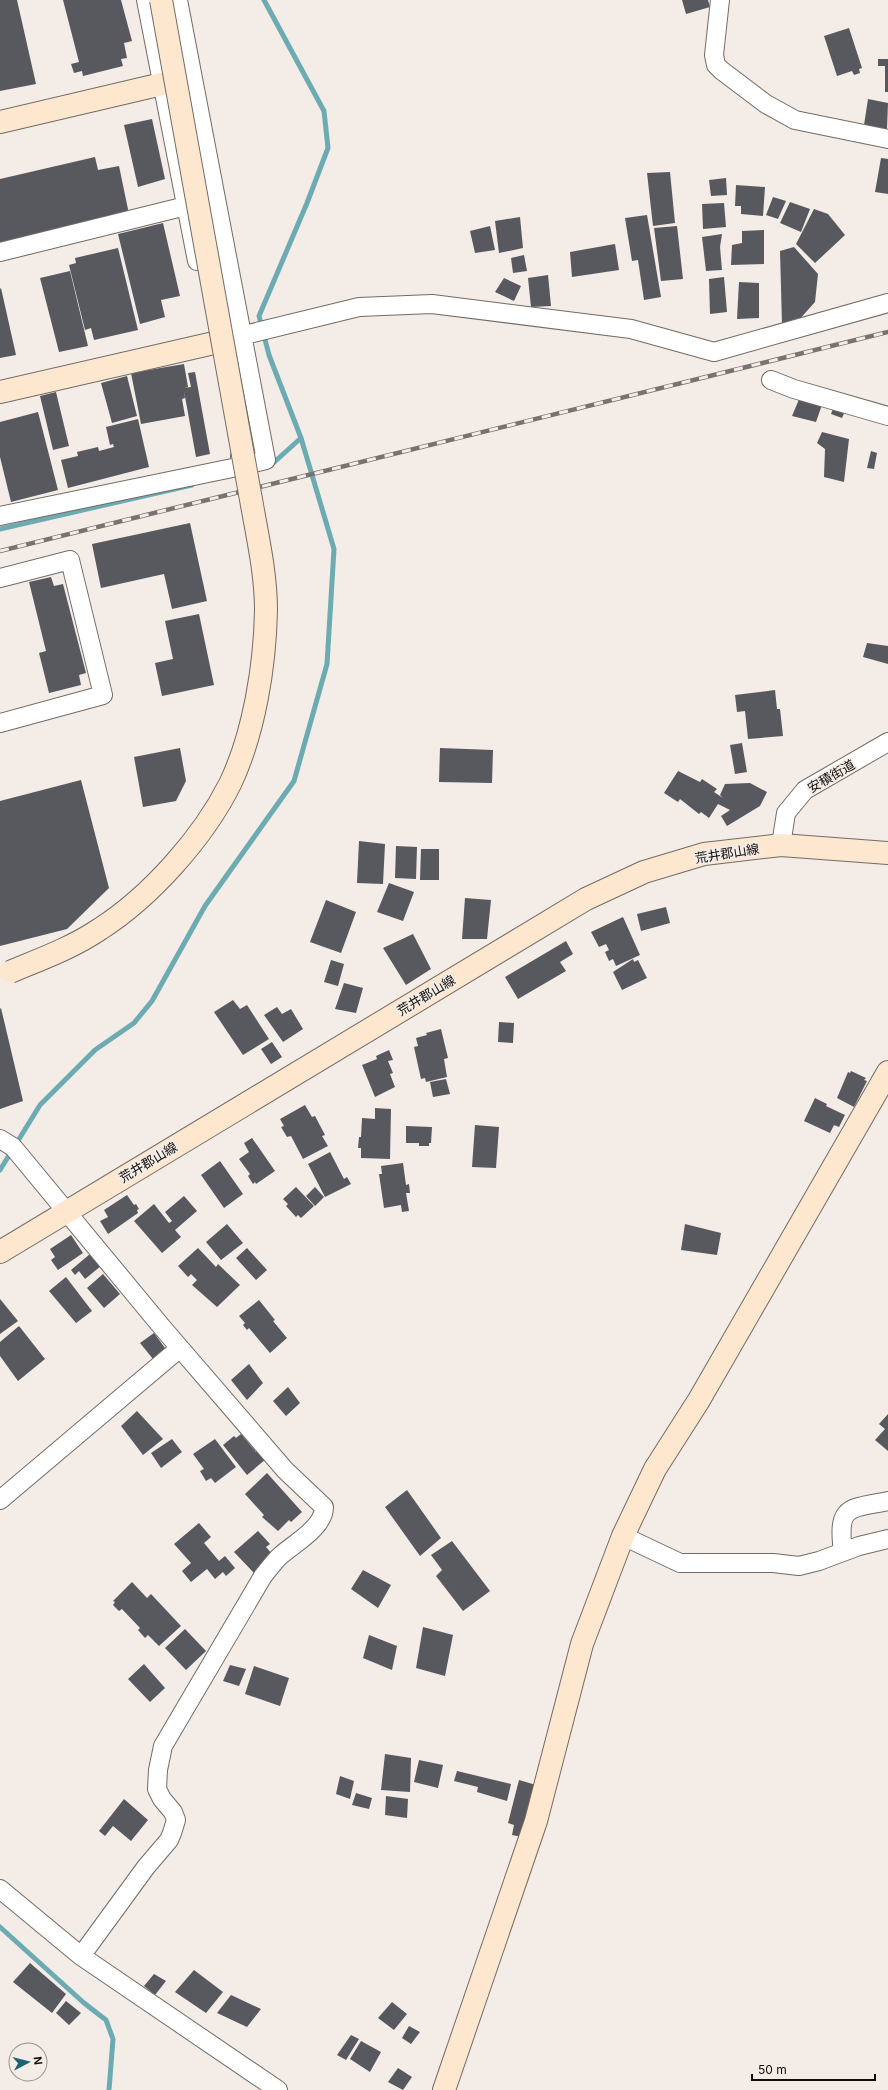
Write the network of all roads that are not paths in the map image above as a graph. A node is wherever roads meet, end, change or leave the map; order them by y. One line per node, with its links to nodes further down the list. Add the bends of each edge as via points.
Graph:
1 (146, 0): 5 (street)
2 (161, 0): 23 (street, bridge, via 252,505 264,585 266,610 258,686 252,721 229,784 216,807 175,864 152,888 101,929 74,945)
3 (178, 0): 11 (street)
4 (720, 0): 7 (street, via 714,55 716,65 721,70 766,104 795,120)
5 (162, 84): 6 (street); 8 (street)
6 (0, 122)
7 (888, 139)
8 (186, 206): 9 (street); 12 (street)
9 (0, 252)
10 (888, 303): 11 (street, via 714,352 631,329 432,304 359,308)
11 (243, 336): 12 (street); 16 (street, via 266,460)
12 (214, 343): 14 (street); 16 (street)
13 (771, 380): 15 (street, via 794,390)
14 (0, 392)
15 (888, 416)
16 (242, 466): 17 (street)
17 (0, 516)
18 (0, 578): 19 (street, via 70,560 103,695)
19 (0, 723)
20 (888, 742): 21 (street, 安積街道, via 805,790 786,813)
21 (781, 845): 22 (street, 荒井郡山線); 26 (street, 荒井郡山線, via 704,854 644,872 586,899)
22 (888, 853)
23 (5, 973)
24 (888, 1072): 31 (street, via 699,1400 655,1469)
25 (0, 1139): 26 (street, via 13,1147)
26 (66, 1211): 27 (street, 荒井郡山線); 28 (street)
27 (0, 1252)
28 (180, 1348): 29 (street); 35 (street, via 285,1470 324,1507 324,1514 316,1525 263,1576 163,1746 157,1789 176,1820 172,1833)
29 (0, 1500)
30 (888, 1501): 33 (street, via 853,1508 845,1513 842,1522)
31 (624, 1536): 33 (street, via 680,1563 773,1563 799,1566); 37 (street, via 582,1644 536,1821)
32 (888, 1539): 33 (street)
33 (843, 1552)
34 (0, 1889): 35 (street)
35 (81, 1956): 36 (street)
36 (278, 2090)
37 (444, 2090)

